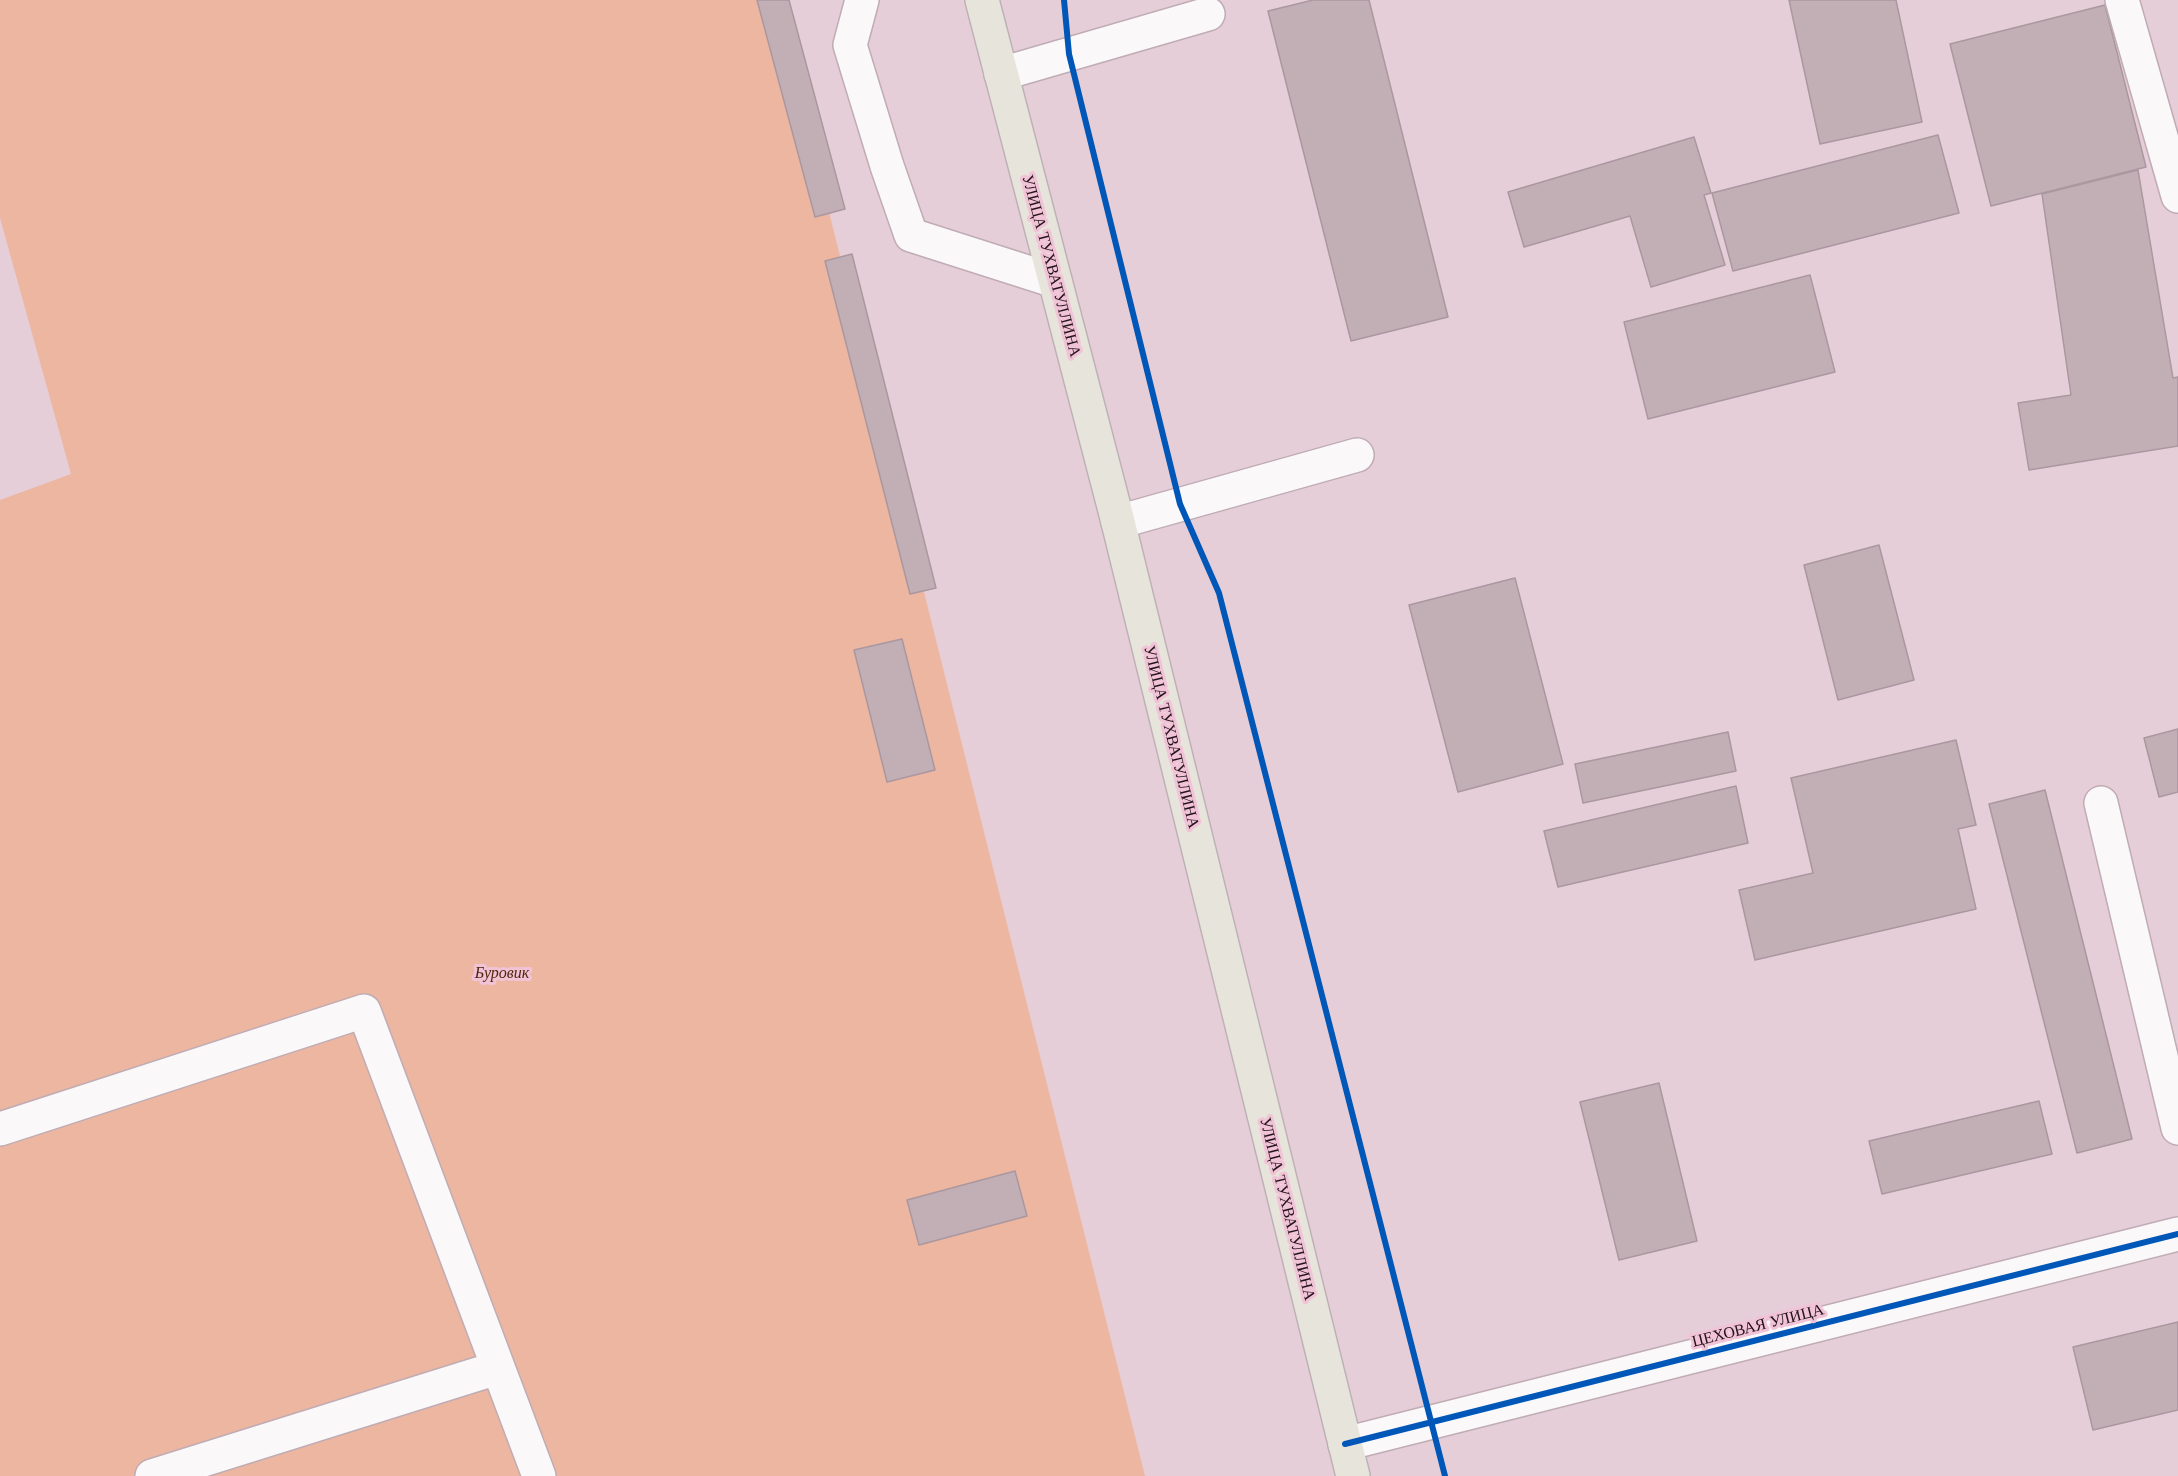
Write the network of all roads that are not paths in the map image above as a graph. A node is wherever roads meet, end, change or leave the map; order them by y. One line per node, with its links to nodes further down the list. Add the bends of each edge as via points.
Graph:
1 (862, 0): 7 (street, via 850,45 911,235)
2 (982, 0): 5 (main road, УЛИЦА ТУХВАТУЛЛИНА)
3 (2122, 0): 6 (street)
4 (1208, 14): 5 (street)
5 (1001, 74): 7 (main road, УЛИЦА ТУХВАТУЛЛИНА)
6 (2178, 195)
7 (1055, 281): 9 (main road, УЛИЦА ТУХВАТУЛЛИНА)
8 (1357, 455): 9 (street)
9 (1118, 522): 15 (main road, УЛИЦА ТУХВАТУЛЛИНА)
10 (2102, 803): 11 (street)
11 (2178, 1128)
12 (0, 1129): 14 (street, via 364,1011)
13 (2178, 1234): 15 (street, ЦЕХОВАЯ УЛИЦА)
14 (497, 1368): 16 (street); 17 (street)
15 (1345, 1444): 18 (main road, УЛИЦА ТУХВАТУЛЛИНА)
16 (152, 1476)
17 (539, 1476)
18 (1353, 1476)

